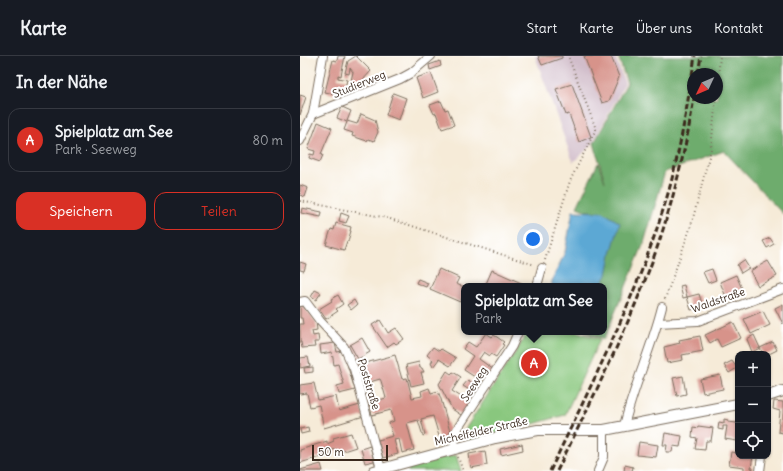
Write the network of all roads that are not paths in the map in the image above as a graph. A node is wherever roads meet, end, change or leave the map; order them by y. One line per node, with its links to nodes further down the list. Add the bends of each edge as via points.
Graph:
1 (322, 56): 3 (street, Studierweg)
2 (431, 56): 3 (street, Studierweg, via 400,79)
3 (314, 114): 4 (street, Studierweg)
4 (300, 141)
5 (542, 268): 6 (street)
6 (538, 283)
7 (783, 289): 10 (street, Waldstraße, via 698,321)
8 (300, 302): 19 (street, Poststraße, via 305,301 344,347 354,369)
9 (662, 307): 10 (street)
10 (658, 323): 15 (street)
11 (517, 335): 17 (street, Seeweg, via 454,434)
12 (783, 391): 13 (street)
13 (771, 395)
14 (735, 405): 15 (street, Michelfelder Straße)
15 (624, 426): 16 (street, Michelfelder Straße)
16 (604, 430): 17 (street, Michelfelder Straße, via 538,430); 20 (street, via 604,457)
17 (456, 449): 19 (street, Michelfelder Straße)
18 (762, 459): 21 (street)
19 (377, 470)
20 (598, 471)
21 (760, 471)

